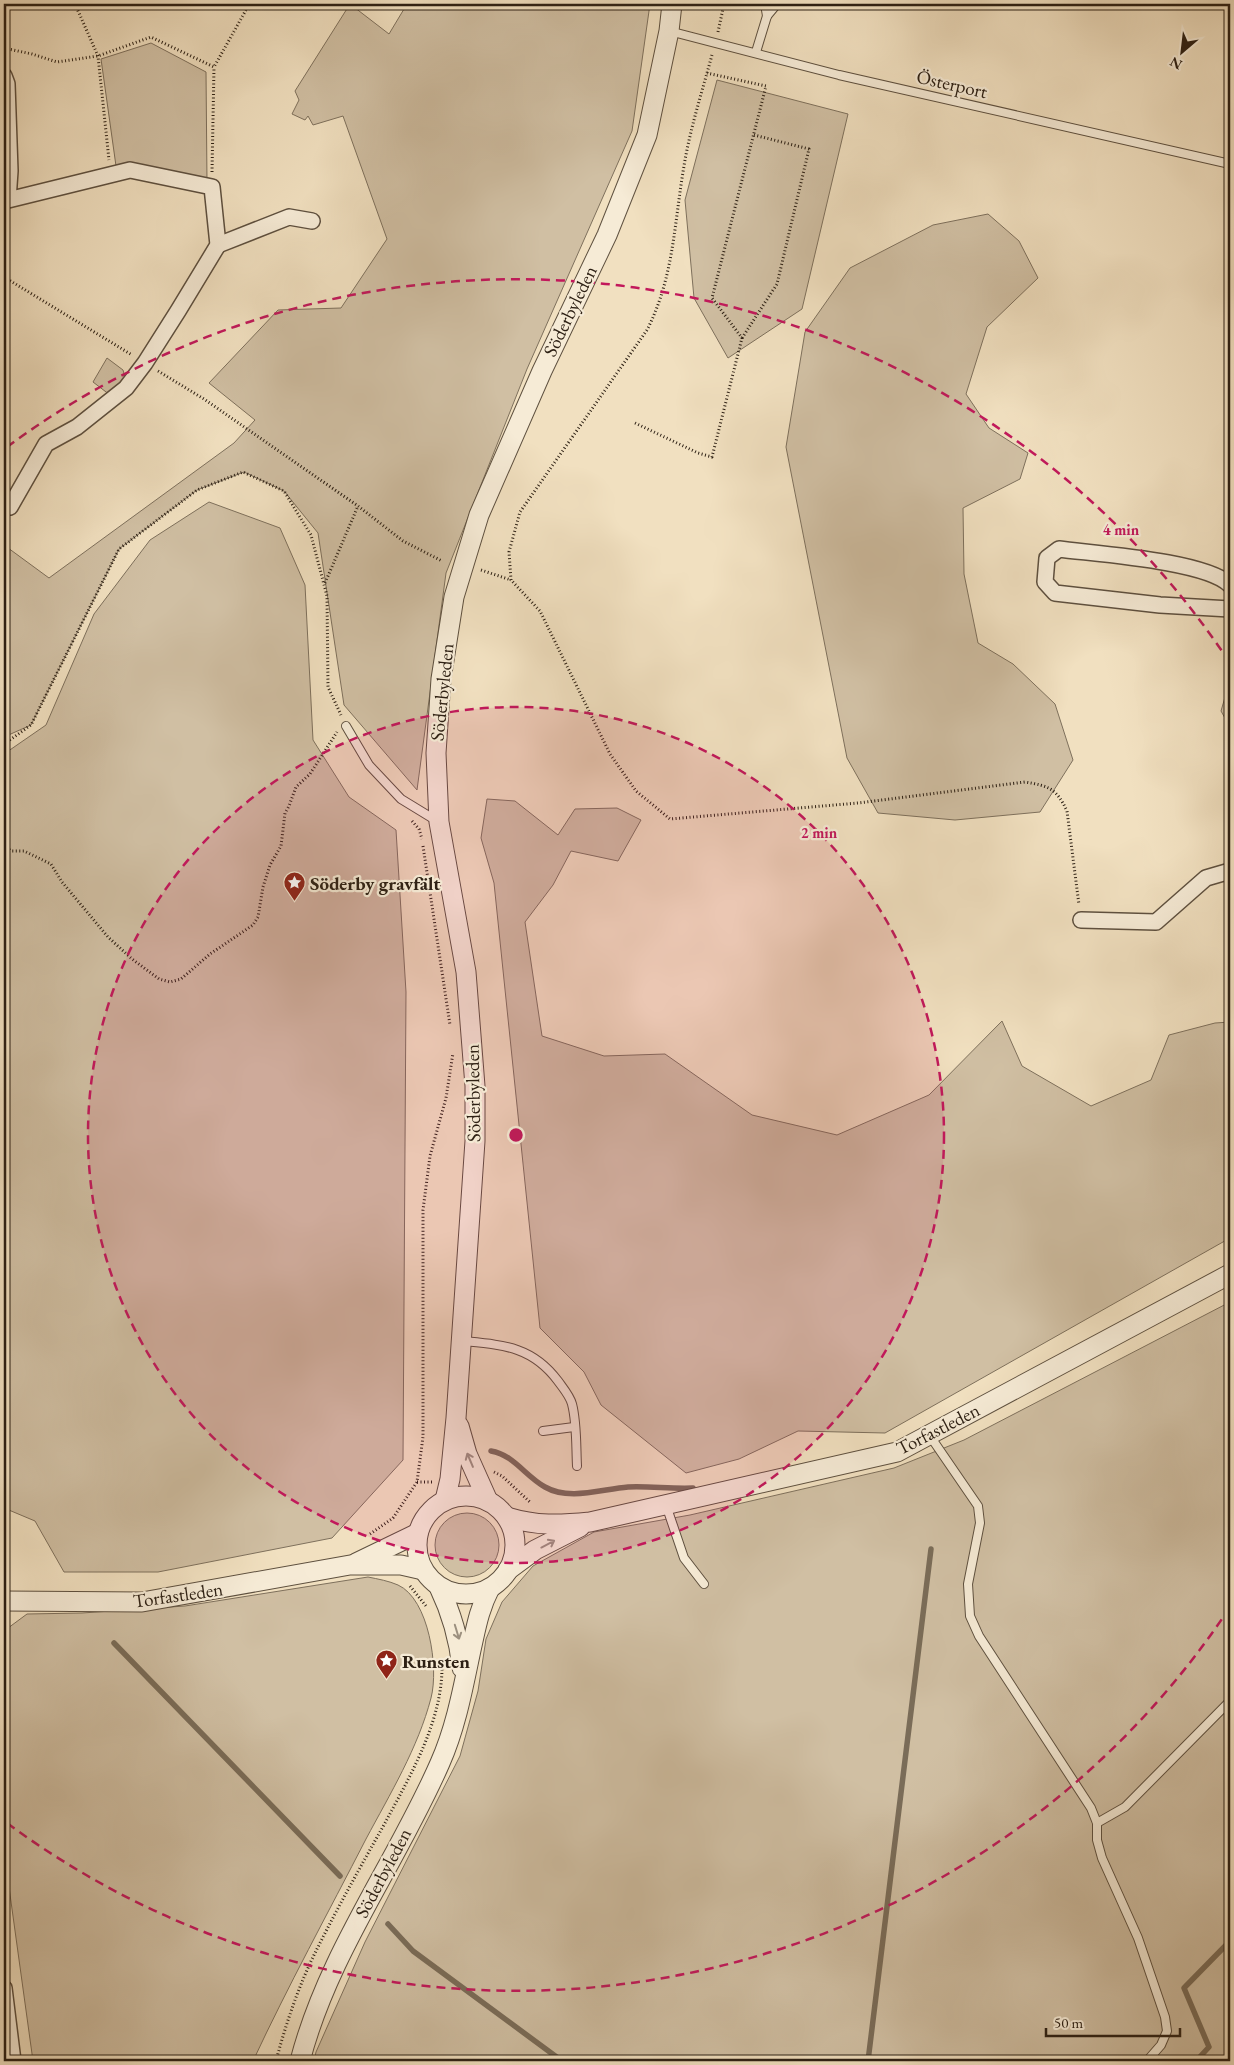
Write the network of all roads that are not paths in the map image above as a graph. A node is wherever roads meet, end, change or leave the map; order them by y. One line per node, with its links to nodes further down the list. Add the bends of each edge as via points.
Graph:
1 (672, 4): 5 (street, Söderbyleden)
2 (765, 4): 4 (lane)
3 (777, 4): 4 (lane)
4 (767, 16): 6 (lane)
5 (669, 31): 6 (lane, Österport); 15 (street, Söderbyleden, via 647,135 607,235 542,371 479,515 454,597 440,688 436,752)
6 (756, 52): 8 (lane, Österport, via 848,78)
7 (4, 76): 10 (street, via 10,171 8,200 130,170 212,188)
8 (1230, 164)
9 (312, 221): 10 (street, via 289,217)
10 (218, 245): 11 (street, via 126,388 77,427 46,444)
11 (10, 507)
12 (1230, 585): 13 (street, via 1222,577 1194,567 1059,549 1048,558 1045,582 1055,593)
13 (1230, 609)
14 (346, 726): 15 (lane, via 368,765 401,799)
15 (439, 822): 19 (street, Söderbyleden, via 466,972 475,1086)
16 (1230, 872): 17 (street, via 1206,878 1156,922)
17 (1081, 920)
18 (1230, 1274): 23 (street, Torfastleden)
19 (460, 1341): 20 (street, Söderbyleden); 21 (lane, via 499,1345 537,1358 572,1404)
20 (456, 1418): 25 (street, Söderbyleden); 26 (street, Söderbyleden, one-way to 20)
21 (574, 1427): 22 (lane); 24 (lane)
22 (543, 1431)
23 (929, 1435): 27 (street, Torfastleden, via 897,1452); 40 (lane, via 978,1506 980,1523 968,1584 970,1616 979,1636 1091,1808)
24 (577, 1466)
25 (445, 1500): 26 (street, via 460,1495); 30 (street, via 428,1513)
26 (488, 1501): 28 (street)
27 (666, 1505): 29 (street, Torfastleden); 34 (lane, via 684,1558)
28 (506, 1517): 29 (street, Torfastleden, via 550,1526); 33 (street, via 515,1537)
29 (590, 1522): 33 (street, Torfastleden, one-way to 29, via 535,1550)
30 (418, 1533): 31 (street, Torfastleden); 32 (street, via 416,1546)
31 (350, 1565): 32 (street, Torfastleden, via 401,1565); 37 (street, Torfastleden, via 142,1602)
32 (423, 1570): 35 (street)
33 (508, 1570): 36 (street)
34 (704, 1584)
35 (438, 1586): 36 (street, via 464,1594); 38 (street, Söderbyleden, one-way to 38, via 459,1639)
36 (490, 1588): 38 (street, Söderbyleden, via 481,1605)
37 (4, 1601)
38 (464, 1685): 43 (street, Söderbyleden, via 458,1714 440,1764 338,1958 319,2002)
39 (1230, 1701): 40 (lane, via 1125,1807)
40 (1097, 1823): 44 (lane, via 1102,1858 1138,1938 1166,2017 1167,2031 1161,2045)
41 (4, 1988): 42 (street)
42 (12, 2061)
43 (300, 2061)
44 (1147, 2061)

